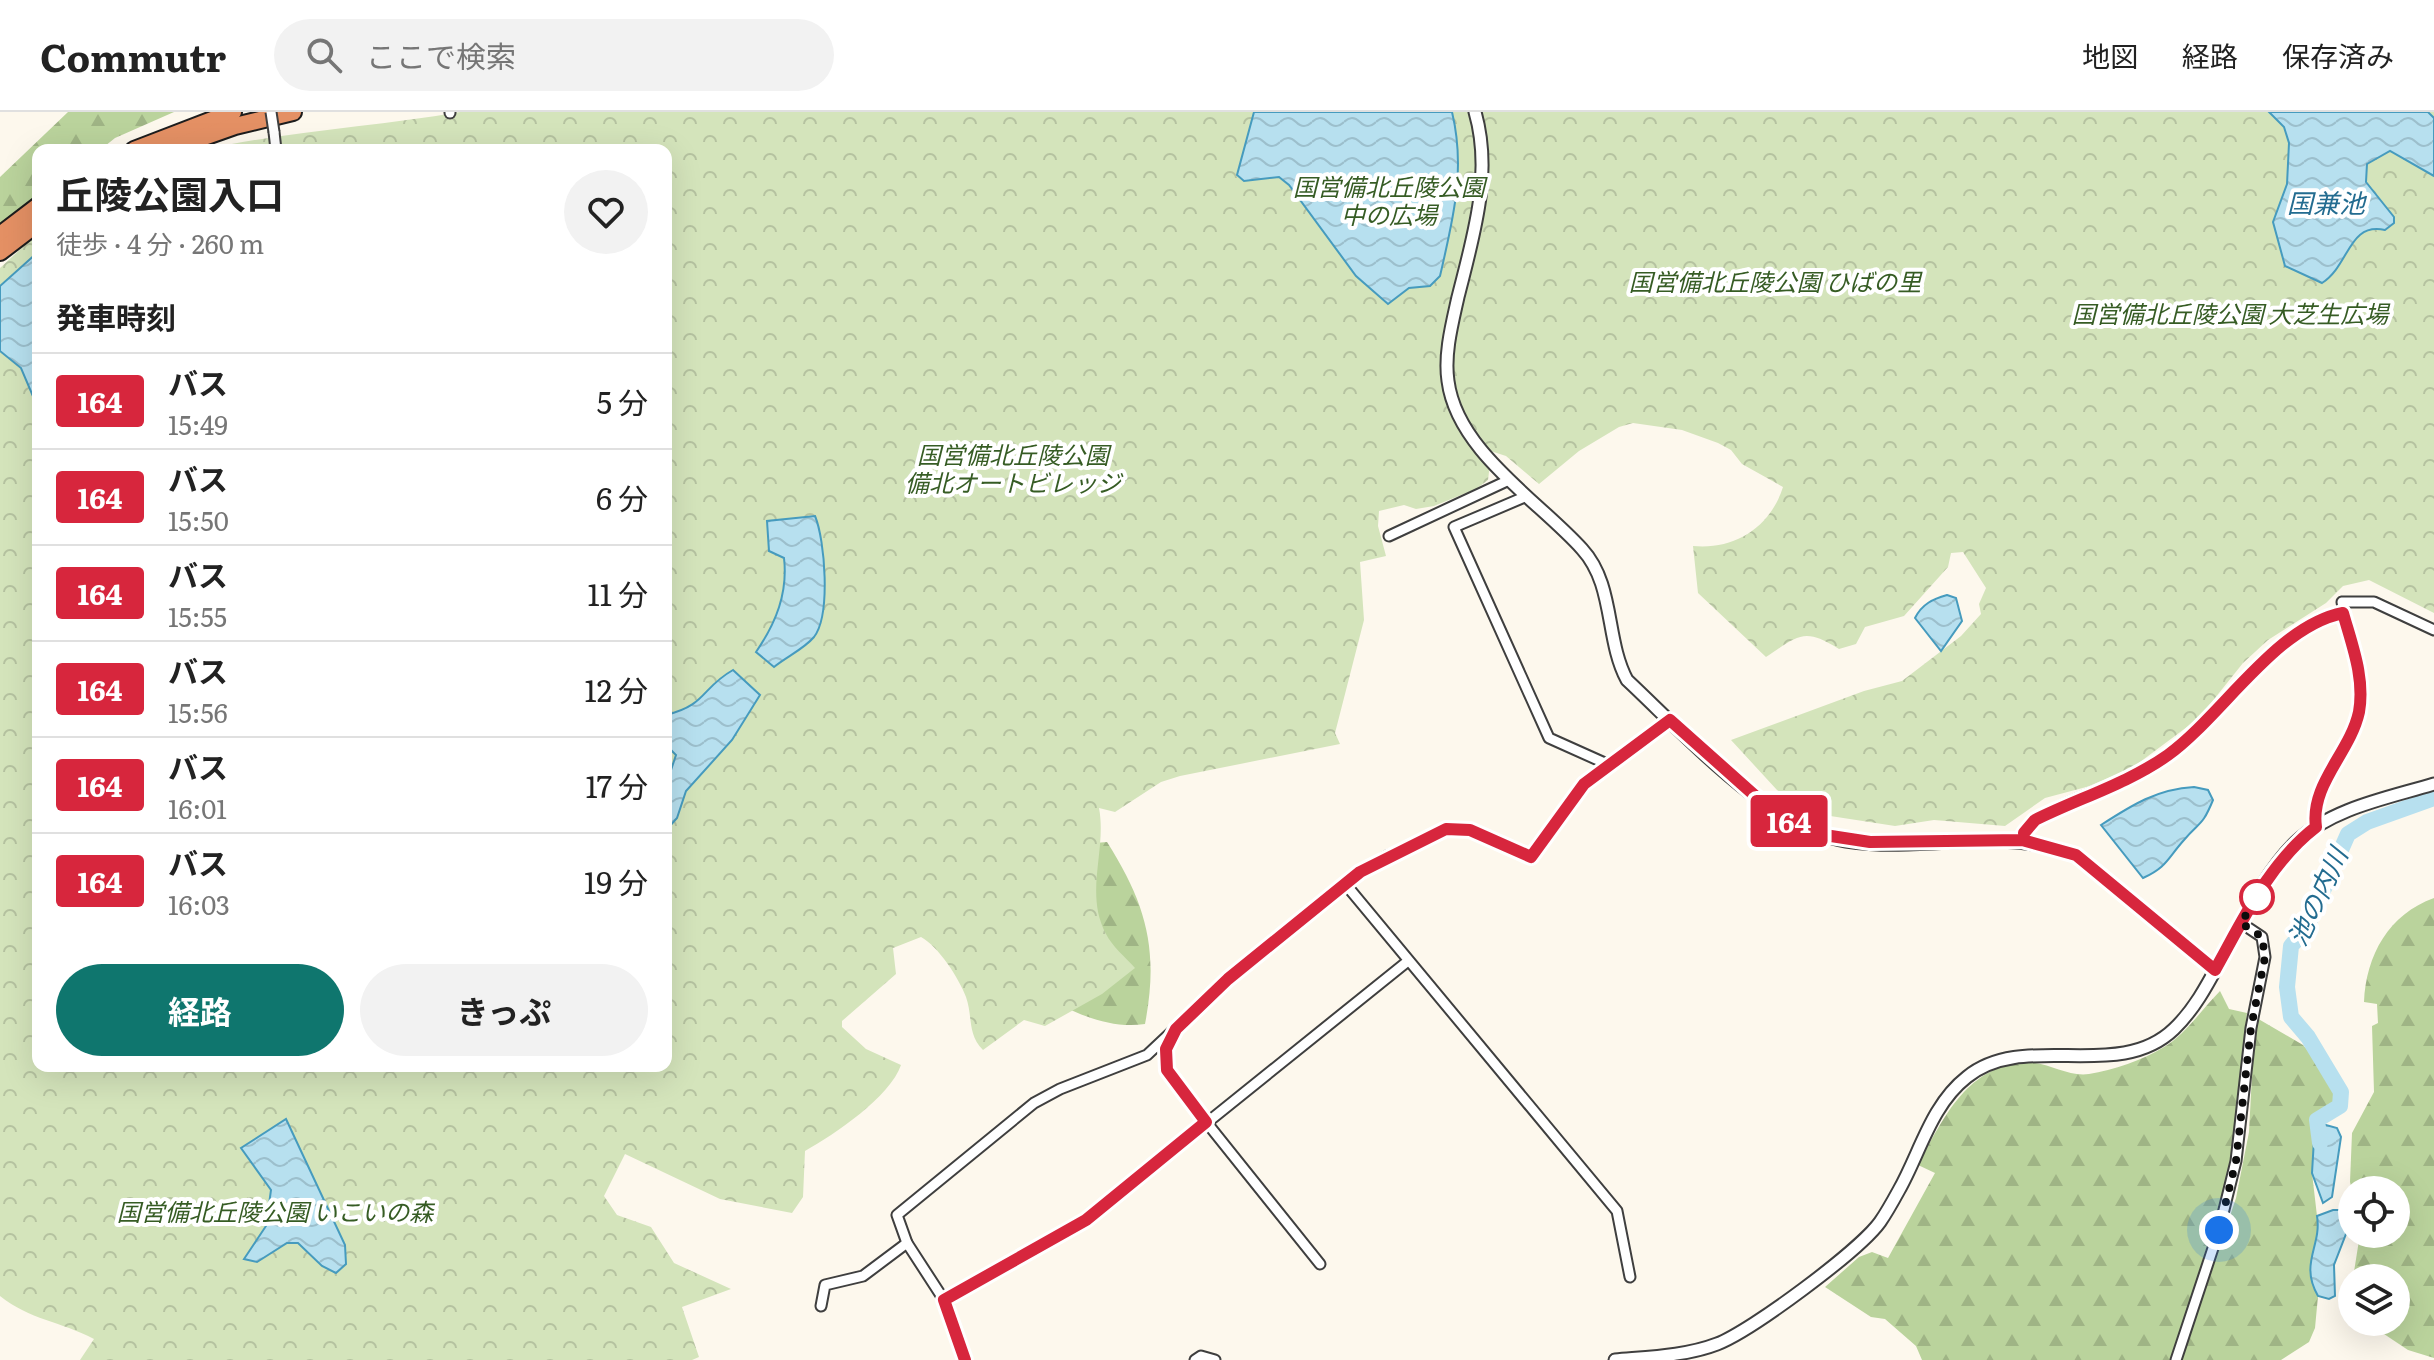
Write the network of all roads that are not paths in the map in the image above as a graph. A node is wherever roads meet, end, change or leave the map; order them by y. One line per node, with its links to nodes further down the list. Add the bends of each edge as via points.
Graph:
1 (233, 112): 5 (highway)
2 (271, 112): 7 (street, bridge)
3 (293, 112): 6 (highway)
4 (1475, 112): 12 (street, via 1481,136 1481,203 1450,335 1448,382 1467,430)
5 (150, 144)
6 (184, 144)
7 (275, 144)
8 (32, 211): 10 (highway)
9 (32, 228): 11 (highway)
10 (0, 235)
11 (0, 252)
12 (1509, 480): 13 (street); 14 (street)
13 (1527, 496): 17 (street, via 1583,550 1598,573 1620,667); 18 (street, via 1454,527 1549,738)
14 (1389, 536)
15 (2343, 613): 16 (street, via 2342,602 2374,602); 20 (street, via 2359,670 2359,710 2314,803); 21 (street, via 2323,617 2258,667 2209,721 2165,757 2129,779 2035,820)
16 (2434, 630)
17 (1670, 720): 18 (street); 21 (street, via 1771,810 1818,834 1877,842)
18 (1607, 764): 22 (street, via 1584,784 1531,857 1470,830 1446,829 1368,867)
19 (2434, 784): 20 (street)
20 (2316, 827): 23 (street, via 2272,872)
21 (2022, 840): 25 (street, via 2076,855)
22 (1347, 886): 24 (street); 26 (street, via 1228,979)
23 (2241, 923): 25 (street); 37 (street, via 2262,937 2265,957 2236,1161)
24 (1408, 961): 27 (street); 30 (street, via 1617,1211)
25 (2215, 970): 36 (street, via 2195,1007 2172,1032 2144,1046 2113,1055 2030,1057 1992,1064 1966,1077 1922,1138 1880,1222 1843,1257 1756,1322 1714,1346)
26 (1176, 1029): 27 (street, via 1166,1049 1167,1070); 28 (street, via 1147,1055 1060,1089 1016,1116 897,1215)
27 (1206, 1122): 29 (street); 31 (street, via 1086,1220)
28 (907, 1243): 31 (street); 32 (street, via 863,1276 825,1285)
29 (1320, 1264)
30 (1630, 1277)
31 (944, 1300): 33 (street)
32 (821, 1306)
33 (965, 1360)
34 (1195, 1360): 35 (street)
35 (1215, 1360)
36 (1615, 1360)
37 (2176, 1360)

